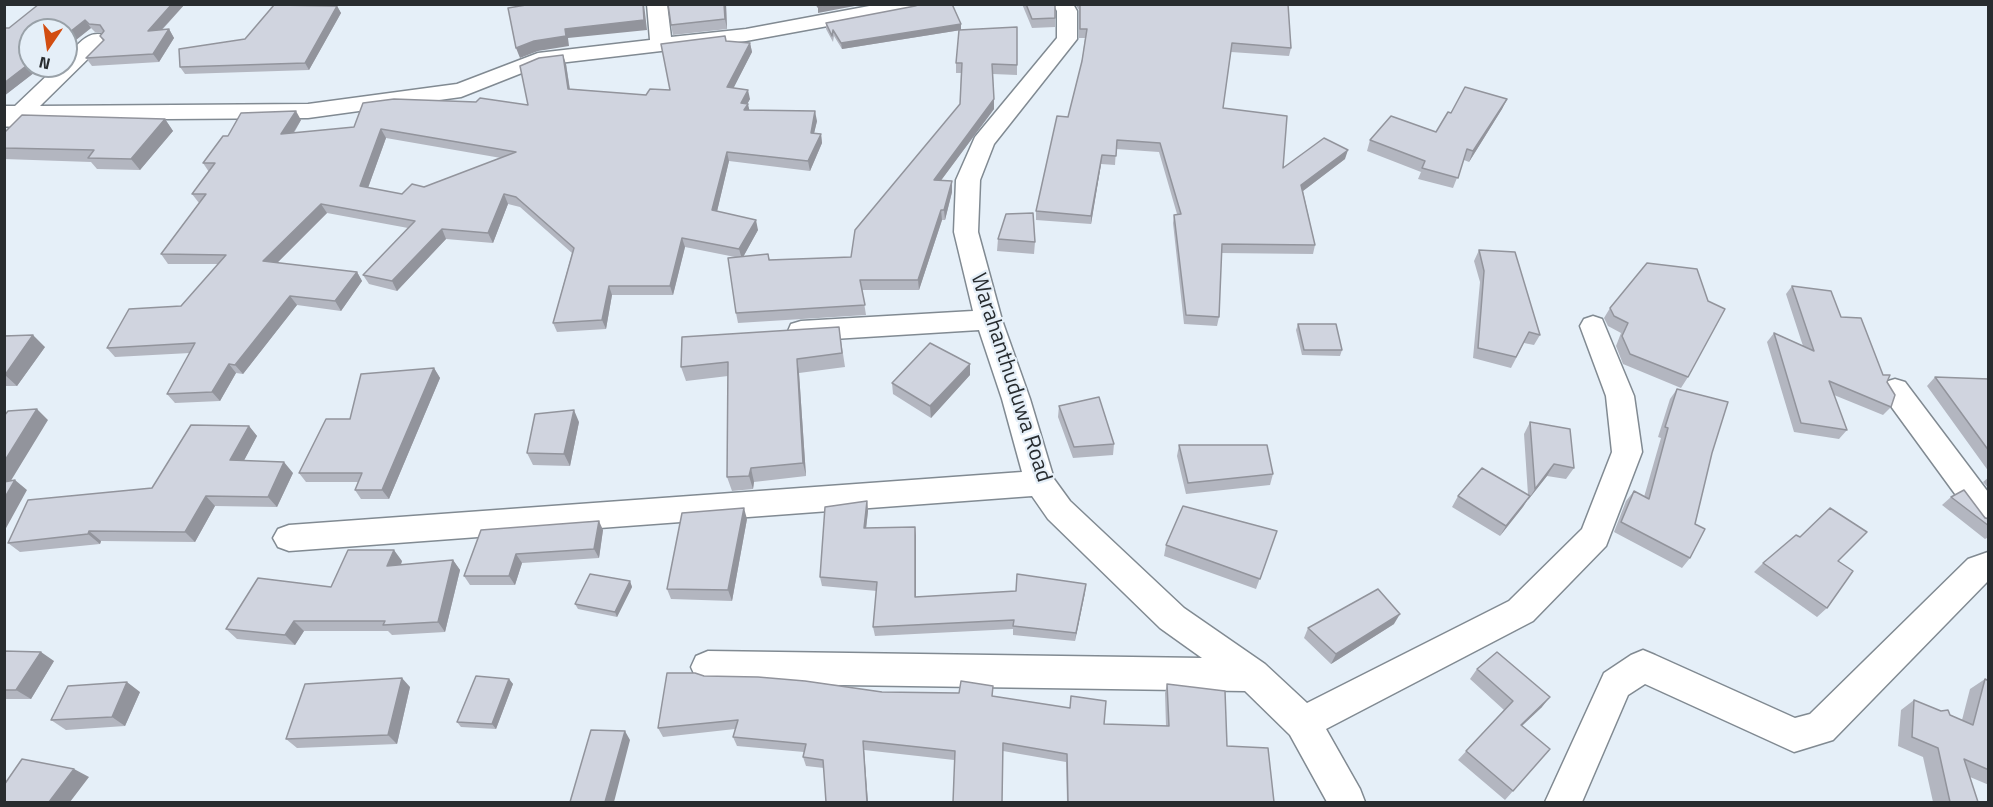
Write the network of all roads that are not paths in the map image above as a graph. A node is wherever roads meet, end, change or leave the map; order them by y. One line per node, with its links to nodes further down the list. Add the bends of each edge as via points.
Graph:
1 (657, 4): 5 (street)
2 (915, 4): 5 (street, via 746,35)
3 (1063, 4): 7 (street, Warahanthuduwa Road, via 1067,11 1066,39 983,142 968,180 966,232)
4 (97, 39): 6 (street)
5 (661, 44): 6 (street, via 538,59 460,90 308,111)
6 (9, 118)
7 (989, 320): 9 (street); 11 (street, Warahanthuduwa Road)
8 (1593, 326): 17 (street, via 1620,396 1626,452 1595,537 1521,612)
9 (781, 333)
10 (1895, 390): 12 (street)
11 (1040, 483): 13 (street); 16 (street, Warahanthuduwa Road, via 1059,510 1172,618)
12 (1989, 515)
13 (289, 538)
14 (1989, 566): 19 (street, via 1979,569 1820,728 1794,735 1643,666 1616,684)
15 (708, 667): 16 (street)
16 (1253, 675): 17 (street, Warahanthuduwa Road)
17 (1303, 723): 18 (street, Warahanthuduwa Road)
18 (1347, 802)
19 (1563, 802)

